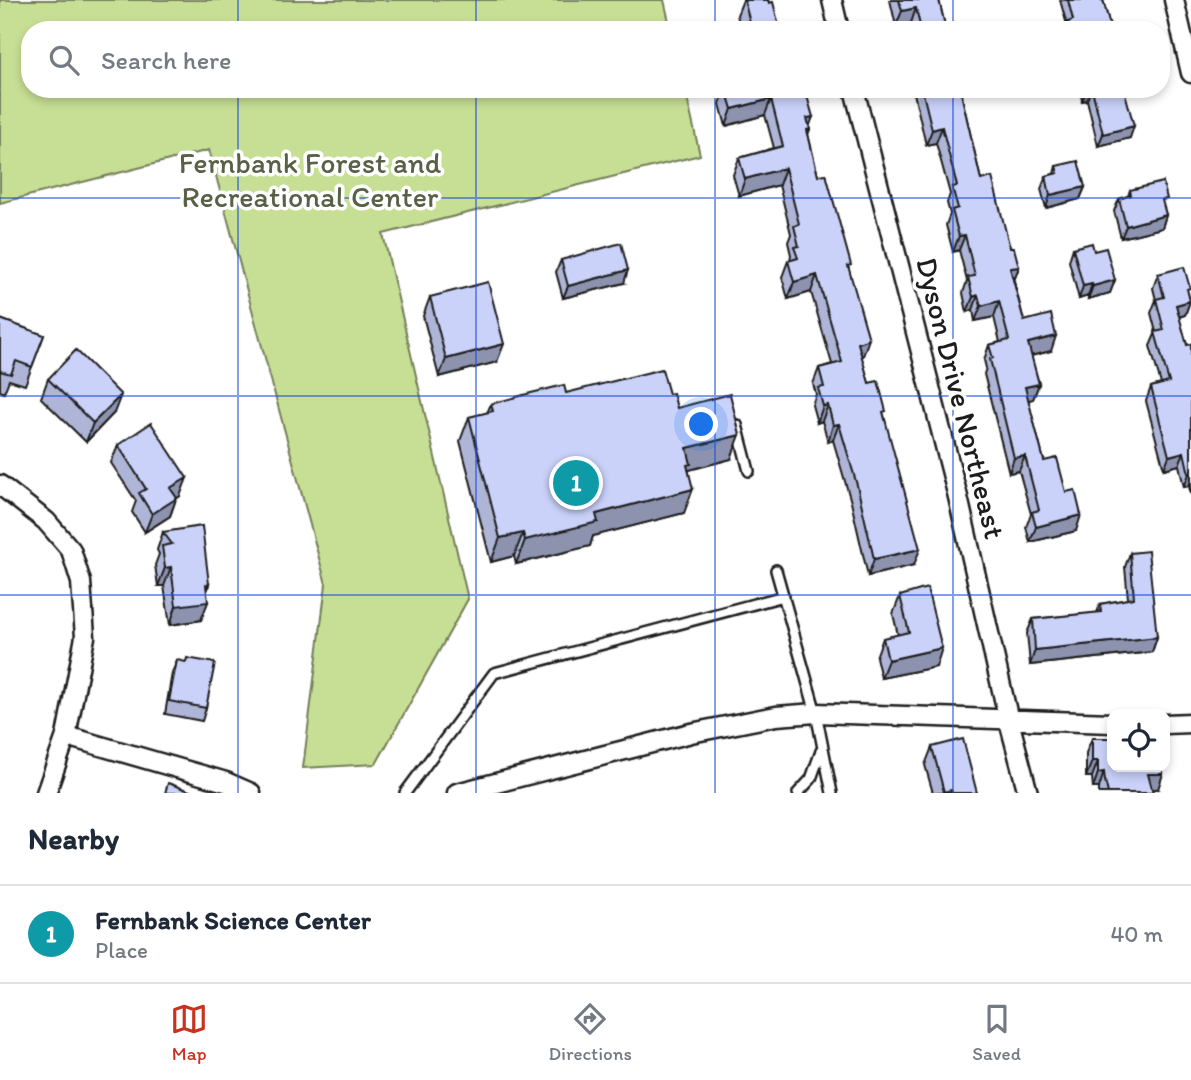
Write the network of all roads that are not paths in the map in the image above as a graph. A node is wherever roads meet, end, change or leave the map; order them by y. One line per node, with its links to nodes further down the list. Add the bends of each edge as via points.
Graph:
1 (832, 0): 3 (street)
2 (1174, 0): 4 (street)
3 (837, 21)
4 (1191, 73)
5 (856, 98): 12 (street, Dyson Drive Northeast, via 958,497)
6 (735, 418): 7 (lane)
7 (749, 471)
8 (0, 485): 16 (street, via 46,521 71,550 81,582 85,637)
9 (776, 570): 10 (lane)
10 (783, 596): 11 (lane); 20 (lane, via 494,673)
11 (816, 713): 12 (street); 17 (lane); 21 (street, via 691,733)
12 (1009, 721): 13 (street); 24 (street, Dyson Drive Northeast)
13 (1107, 723)
14 (1170, 723): 15 (street)
15 (1191, 723)
16 (66, 736): 18 (street); 19 (street)
17 (822, 749): 22 (lane, via 811,779); 23 (lane)
18 (46, 793)
19 (251, 793)
20 (405, 793)
21 (457, 793)
22 (797, 793)
23 (832, 793)
24 (1028, 793)

